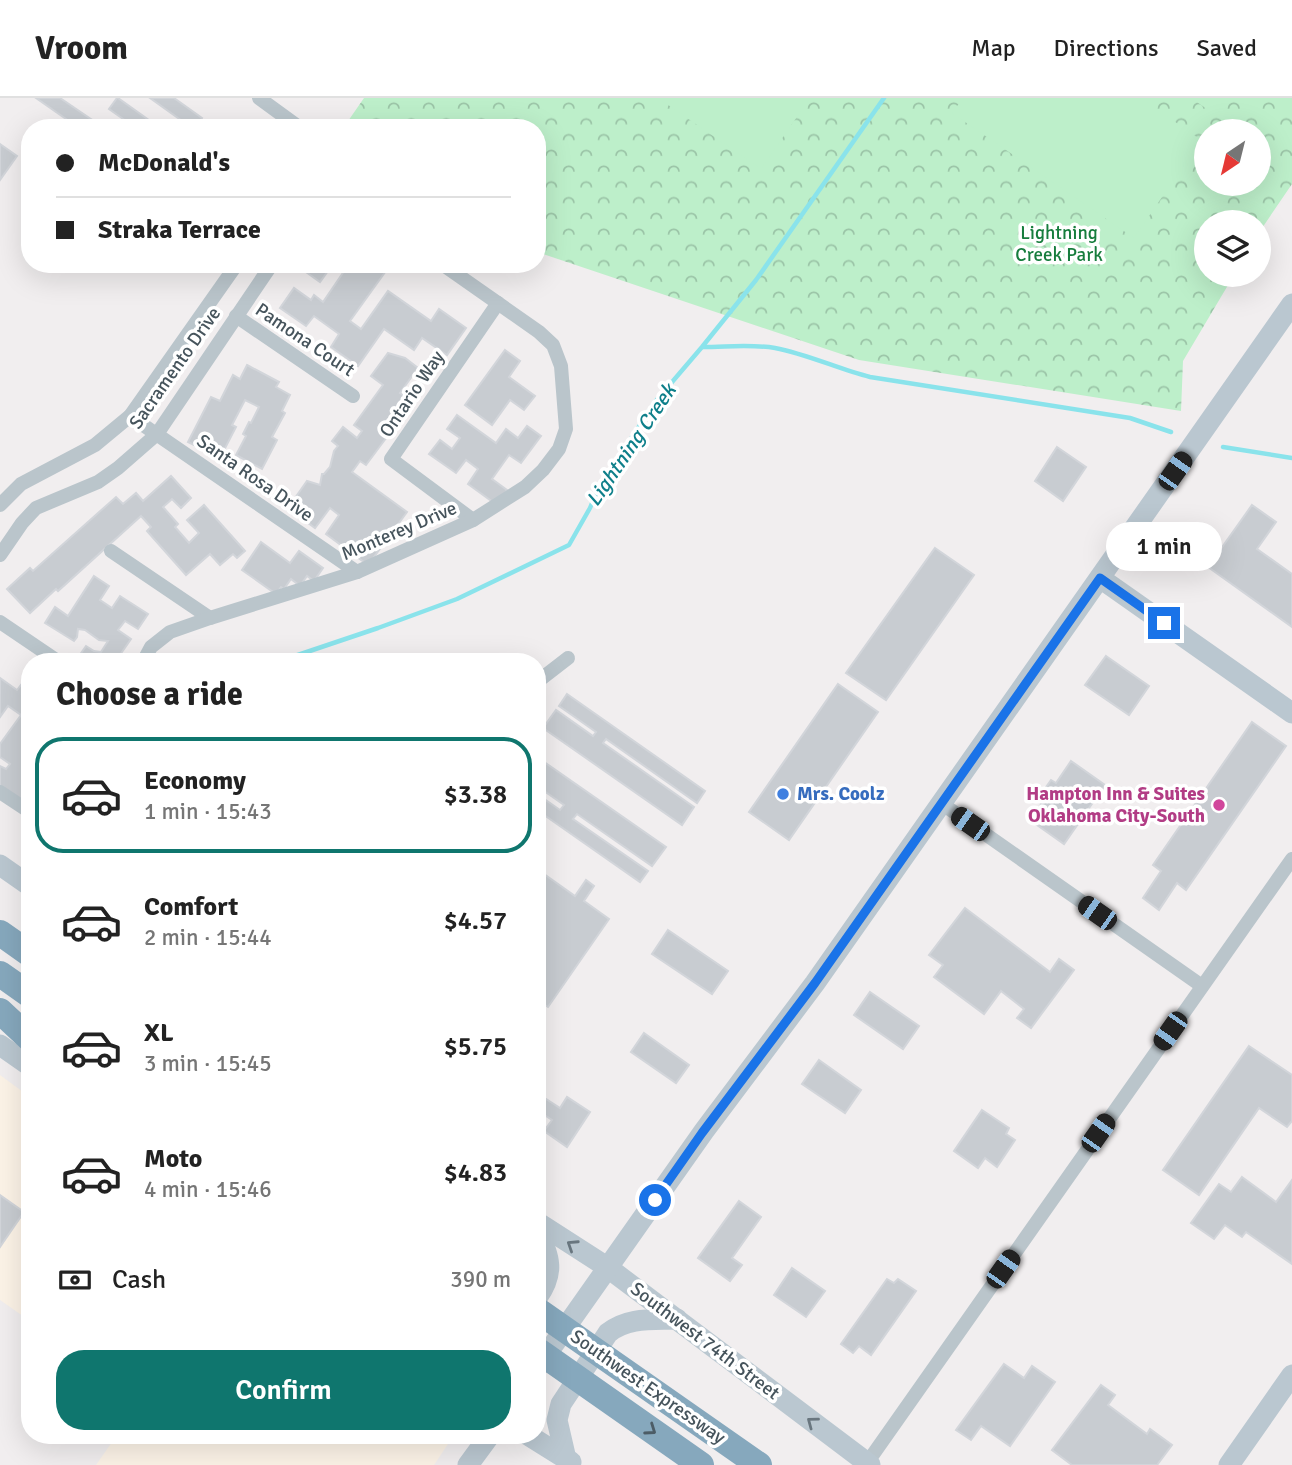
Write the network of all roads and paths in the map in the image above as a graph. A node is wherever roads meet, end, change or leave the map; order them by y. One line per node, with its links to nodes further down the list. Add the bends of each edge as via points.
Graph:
1 (258, 98): 2 (street)
2 (287, 119)
3 (230, 273): 10 (street)
4 (266, 273): 8 (street, Sacramento Drive)
5 (455, 273): 6 (street)
6 (498, 303): 13 (street, Monterey Drive, via 553,345 561,366 566,429 558,449 525,487); 13 (street, Ontario Way, via 391,459)
7 (1292, 304): 17 (main road)
8 (236, 316): 9 (street, Pamona Court); 11 (street, Sacramento Drive)
9 (353, 396)
10 (130, 416): 11 (street, Santa Rosa Drive); 12 (street, via 95,444 21,484)
11 (157, 434): 15 (street, Sacramento Drive, via 99,482 36,508); 16 (street, Santa Rosa Drive)
12 (0, 505)
13 (473, 520): 16 (street, Monterey Drive)
14 (111, 551): 18 (street)
15 (0, 555)
16 (357, 572): 18 (street, Monterey Drive)
17 (1100, 578): 24 (main road); 26 (main road)
18 (210, 618): 21 (street, Monterey Drive, via 170,632)
19 (0, 622): 20 (street)
20 (46, 653)
21 (148, 653)
22 (568, 658): 23 (street)
23 (546, 675)
24 (1292, 713)
25 (0, 792): 27 (street)
26 (940, 803): 36 (street); 44 (main road)
27 (21, 806)
28 (1292, 859): 36 (street)
29 (0, 865): 30 (main road)
30 (21, 880)
31 (0, 925): 33 (highway)
32 (0, 933): 34 (highway)
33 (21, 934)
34 (21, 948)
35 (0, 974): 37 (highway)
36 (1202, 986): 54 (street)
37 (21, 989)
38 (0, 1011): 39 (highway)
39 (21, 1031)
40 (0, 1045): 41 (main road)
41 (21, 1060)
42 (546, 1228): 44 (main road, Southwest 74th Street, one-way to 42)
43 (546, 1250): 45 (main road, via 550,1271)
44 (607, 1267): 47 (main road, Southwest 74th Street); 48 (main road)
45 (546, 1284)
46 (546, 1316): 57 (highway, Southwest Expressway)
47 (677, 1319): 53 (main road, via 633,1321 608,1334 561,1404 557,1420); 54 (main road, Southwest 74th Street, one-way to 47)
48 (546, 1355)
49 (546, 1356): 56 (highway, Southwest Expressway, one-way to 56)
50 (1292, 1375): 58 (main road)
51 (483, 1444): 55 (main road)
52 (542, 1444): 53 (main road)
53 (571, 1462)
54 (868, 1464)
55 (468, 1465)
56 (701, 1465)
57 (759, 1465)
58 (1229, 1465)

